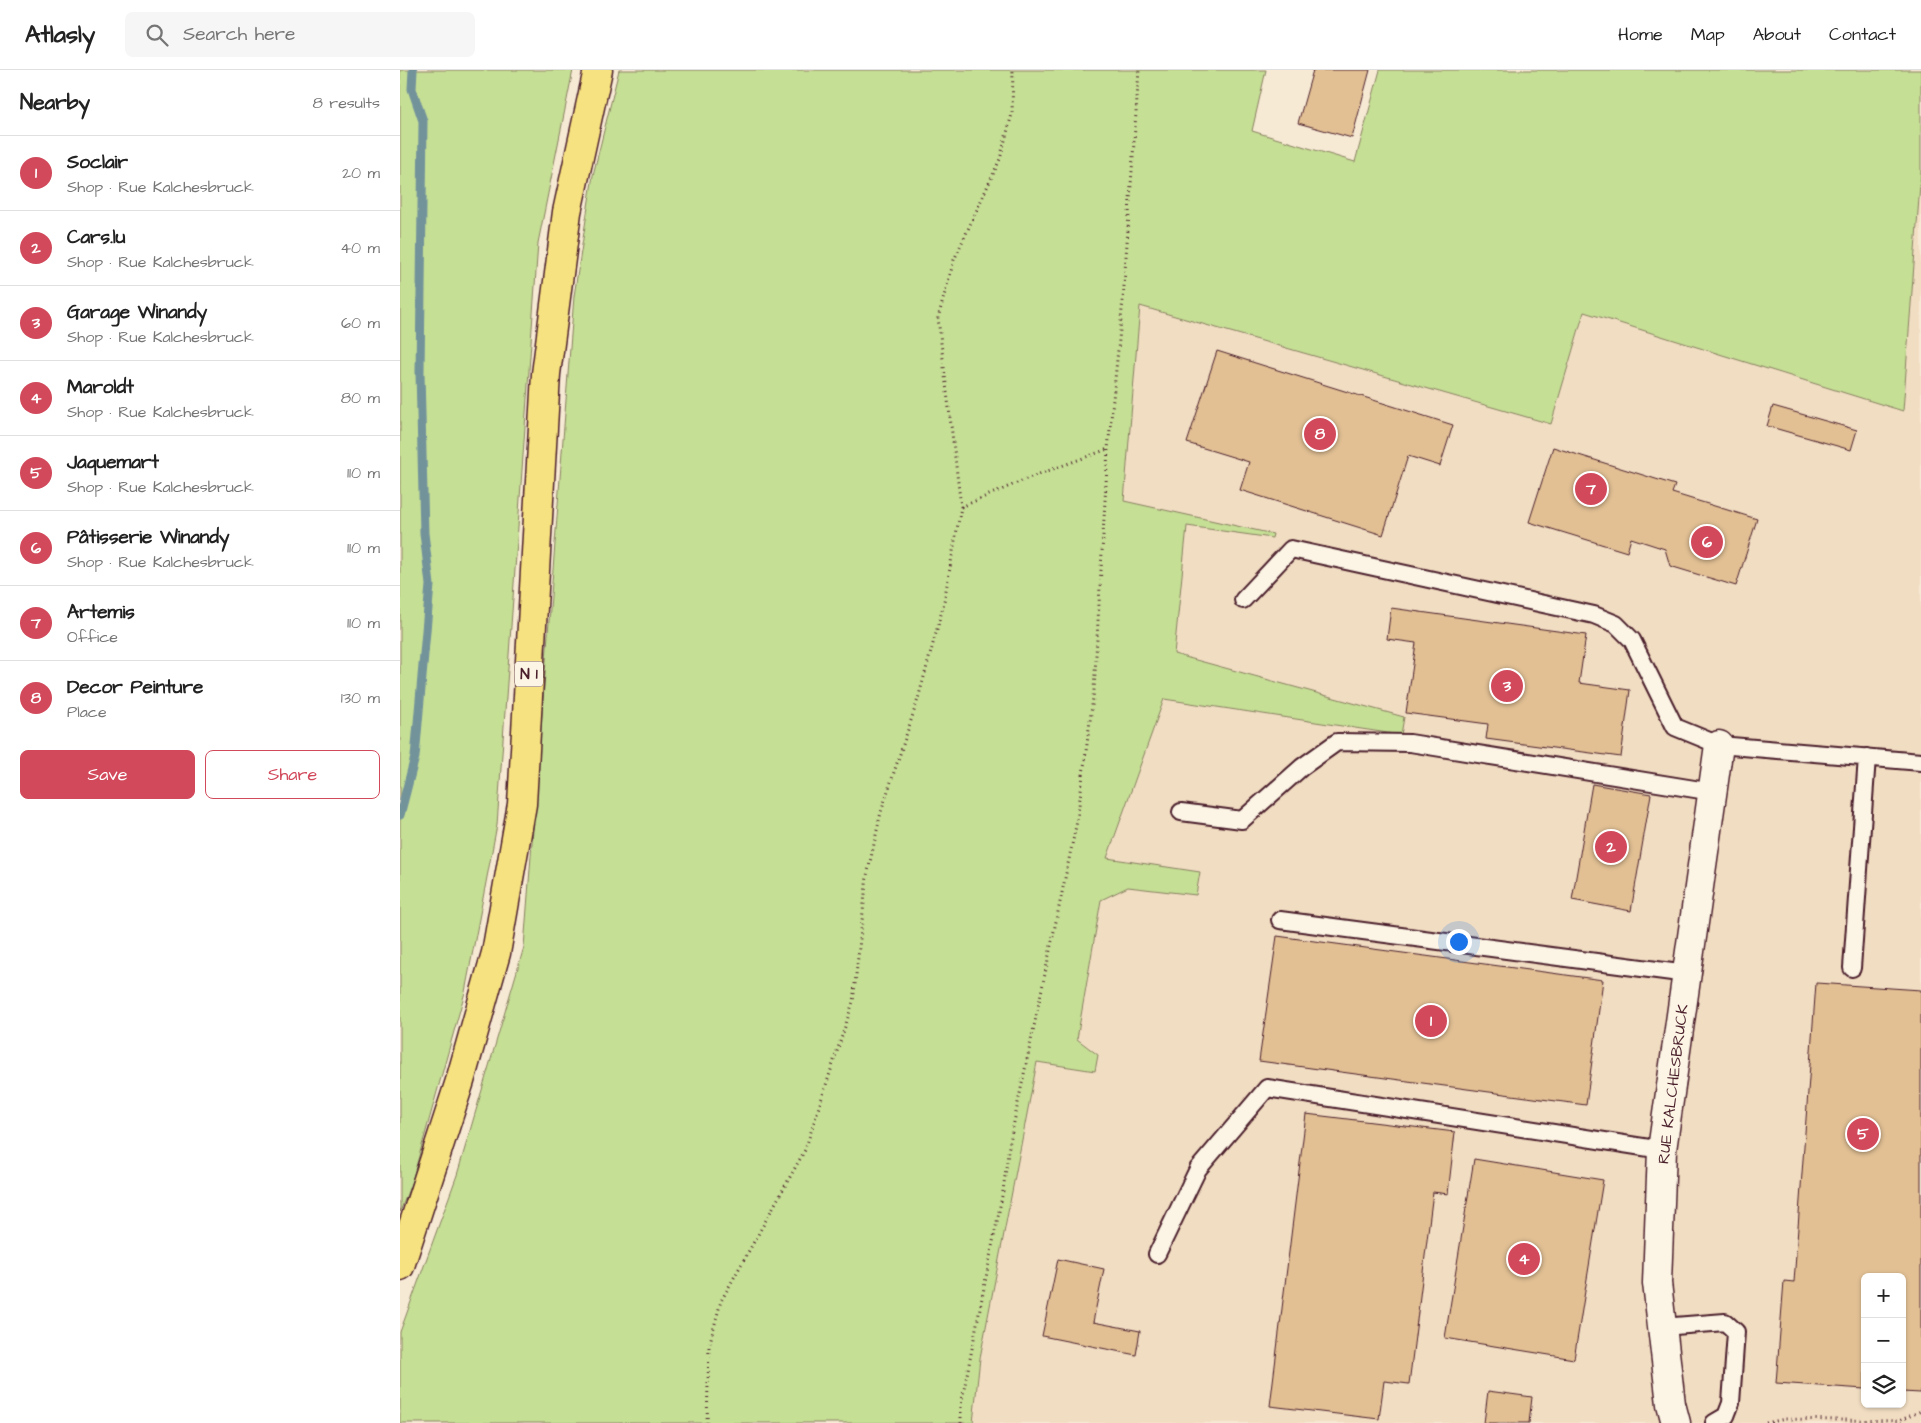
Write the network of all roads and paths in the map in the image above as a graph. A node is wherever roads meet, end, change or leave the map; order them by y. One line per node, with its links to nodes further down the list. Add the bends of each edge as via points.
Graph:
1 (598, 70): 17 (main road, N 1, via 567,212 546,374 520,814 496,953 460,1081)
2 (1013, 70): 5 (path, via 1012,114 1000,159 954,260 938,318)
3 (1140, 70): 4 (path)
4 (1108, 449): 5 (path); 21 (path, via 1094,690 1076,821 1009,1146 961,1405)
5 (961, 507): 20 (path, via 943,607 918,699 880,812 868,876 853,1002 805,1150 721,1301 709,1346)
6 (1243, 600): 7 (lane, via 1291,549 1594,615 1616,624 1632,640 1675,727)
7 (1719, 745): 8 (lane); 10 (street, RUE KALCHESBRUCK)
8 (1867, 757): 9 (lane); 13 (lane)
9 (1921, 762)
10 (1713, 792): 11 (lane, via 1410,743 1337,742 1302,767 1242,820); 14 (street, RUE KALCHESBRUCK)
11 (1181, 812)
12 (1280, 920): 14 (lane)
13 (1852, 968)
14 (1687, 974): 15 (street, RUE KALCHESBRUCK)
15 (1662, 1150): 16 (lane, via 1267,1088 1198,1169); 18 (street, RUE KALCHESBRUCK, via 1657,1283)
16 (1157, 1254)
17 (400, 1266)
18 (1662, 1327): 22 (street, RUE KALCHESBRUCK); 23 (lane, via 1725,1322 1736,1332 1731,1403 1726,1416)
19 (1921, 1411): 24 (path, via 1899,1421 1785,1419)
20 (707, 1423)
21 (962, 1423)
22 (1676, 1423)
23 (1714, 1423)
24 (1766, 1423)

